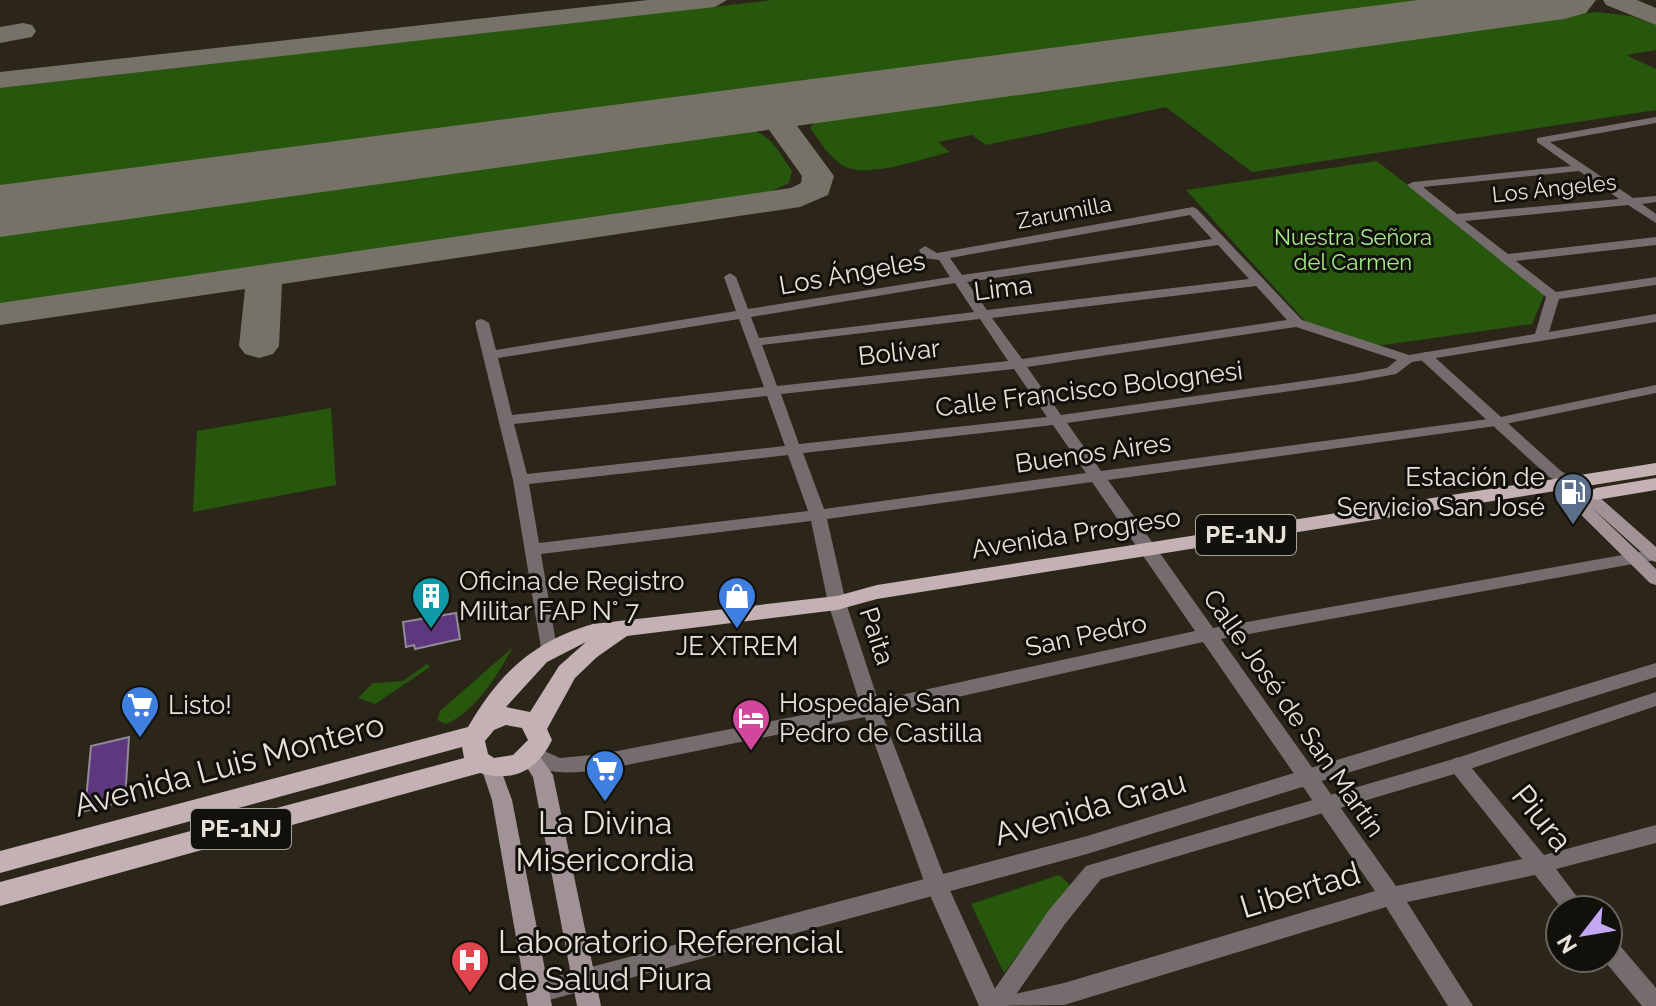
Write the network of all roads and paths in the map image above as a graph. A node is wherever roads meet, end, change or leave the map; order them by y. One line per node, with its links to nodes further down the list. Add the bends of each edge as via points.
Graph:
1 (1656, 120): 2 (street, via 1541,140)
2 (1579, 168): 4 (street); 5 (street, via 1413,185)
3 (1656, 199): 4 (street, Los Ángeles)
4 (1630, 201): 5 (street, Los Ángeles); 6 (street)
5 (1455, 218): 10 (street)
6 (1656, 219)
7 (1221, 241): 9 (street, Zarumilla, via 1193,211); 12 (street, Los Ángeles); 14 (street)
8 (1656, 241): 10 (street)
9 (934, 253): 12 (street, Calle José de San Martín)
10 (1508, 258): 15 (street)
11 (730, 277): 17 (street, Paita)
12 (959, 279): 16 (street, Calle José de San Martín); 17 (street, Los Ángeles)
13 (1656, 281): 15 (street)
14 (1256, 282): 16 (street, Lima); 20 (street)
15 (1553, 296): 21 (street)
16 (983, 314): 22 (street, Lima); 26 (street, Calle José de San Martín)
17 (747, 316): 22 (street, Paita); 23 (street, Los Ángeles)
18 (1656, 318): 21 (street, Calle Francisco Bolognesi)
19 (482, 323): 23 (street)
20 (1297, 323): 25 (street); 26 (street, Bolívar)
21 (1540, 338): 24 (street, Calle Francisco Bolognesi)
22 (756, 342): 28 (street, Paita)
23 (491, 355): 29 (street)
24 (1425, 356): 25 (street, Calle Francisco Bolognesi); 31 (street)
25 (1408, 359): 30 (street, Calle Francisco Bolognesi, via 1391,371 1353,378)
26 (1017, 364): 28 (street, Bolívar); 30 (street, Calle José de San Martín)
27 (1656, 389): 31 (street, Buenos Aires)
28 (773, 390): 29 (street, Bolívar); 32 (street, Paita)
29 (506, 420): 35 (street)
30 (1057, 420): 32 (street, Calle Francisco Bolognesi); 34 (street, Calle José de San Martín)
31 (1496, 422): 34 (street, Buenos Aires); 37 (street)
32 (792, 448): 35 (street, Calle Francisco Bolognesi); 38 (street, Paita)
33 (1656, 469): 37 (main road, Avenida Progreso / PE-1NJ)
34 (1097, 477): 38 (street, Buenos Aires); 41 (street, Calle José de San Martín)
35 (521, 480): 39 (street)
36 (1656, 484): 37 (main road, Avenida Progreso / PE-1NJ)
37 (1570, 487): 40 (main road); 41 (main road, Avenida Progreso / PE-1NJ); 42 (main road)
38 (818, 515): 39 (street, Buenos Aires); 44 (street, Paita)
39 (534, 549): 47 (street)
40 (1655, 555): 42 (street, San Pedro)
41 (1154, 556): 44 (main road, Avenida Progreso / PE-1NJ, via 875,607); 46 (street, Calle José de San Martín)
42 (1634, 559): 43 (main road); 46 (street, San Pedro)
43 (1656, 579)
44 (837, 603): 45 (main road, Avenida Progreso / PE-1NJ); 50 (street, Paita)
45 (635, 626): 47 (main road, Avenida Progreso / PE-1NJ, via 569,638); 51 (main road, Avenida Progreso / PE-1NJ, via 586,652 562,676)
46 (1207, 635): 50 (street, San Pedro); 57 (street, Calle José de San Martín)
47 (548, 649): 52 (main road, Avenida Progreso / PE-1NJ, via 524,666)
48 (1656, 670): 57 (street, Avenida Grau)
49 (1656, 699): 55 (street)
50 (871, 709): 53 (street, San Pedro, via 578,766 558,766); 65 (street, Paita)
51 (536, 726): 52 (main road, PE-1NJ, via 504,716); 53 (main road, PE-1NJ, via 540,740)
52 (477, 732): 54 (main road, via 472,753); 56 (main road, Avenida Luis Montero / PE-1NJ)
53 (531, 756): 54 (main road, PE-1NJ, via 511,766); 70 (main road, via 543,775)
54 (486, 765): 58 (main road, PE-1NJ); 71 (main road, via 502,800)
55 (1458, 765): 59 (street); 64 (street, Piura)
56 (350, 768): 58 (main road); 60 (main road, Avenida Luis Montero / PE-1NJ)
57 (1307, 777): 59 (street, Calle José de San Martín); 65 (street, Avenida Grau, via 1087,845)
58 (354, 798): 62 (main road, PE-1NJ)
59 (1328, 805): 68 (street, Calle José de San Martín); 74 (street, via 1094,872)
60 (190, 811): 62 (main road); 63 (main road, Avenida Luis Montero / PE-1NJ)
61 (1656, 834): 64 (street, Libertad)
62 (191, 842): 66 (main road, PE-1NJ)
63 (0, 862)
64 (1538, 865): 67 (street, Piura); 68 (street, Libertad)
65 (936, 884): 70 (street, Avenida Grau); 74 (street, Paita)
66 (0, 894)
67 (1562, 894)
68 (1391, 896): 75 (street, Libertad); 76 (street, Calle José de San Martín)
69 (1624, 967): 72 (street)
70 (583, 979): 71 (street, Avenida Grau); 73 (main road)
71 (539, 999)
72 (1656, 1005)
73 (589, 1006)
74 (993, 1006)
75 (1011, 1006)
76 (1461, 1006)

